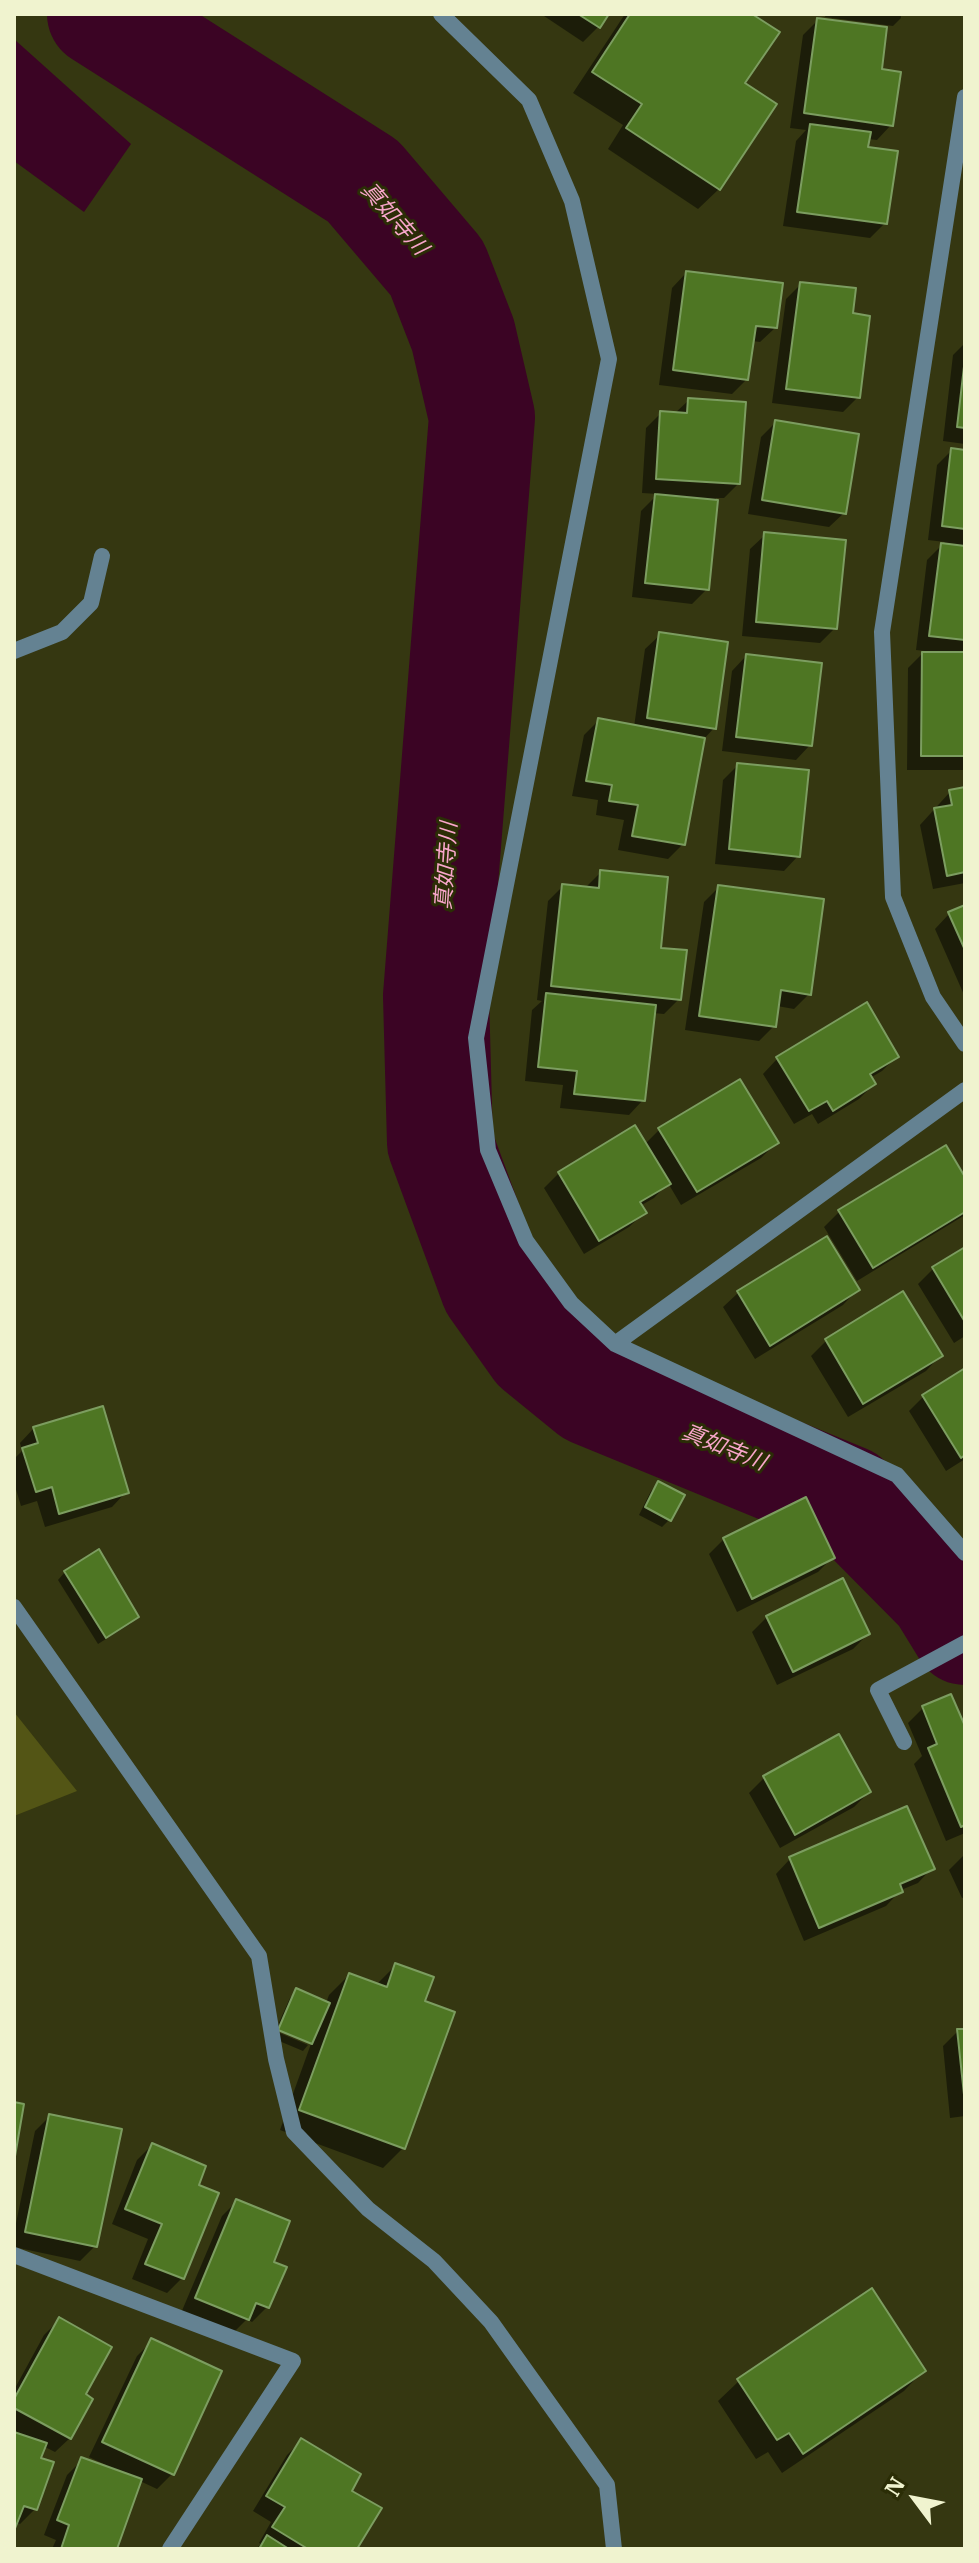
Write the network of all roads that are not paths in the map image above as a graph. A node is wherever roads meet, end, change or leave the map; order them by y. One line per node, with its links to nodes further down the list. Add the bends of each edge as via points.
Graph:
1 (441, 14): 7 (street, via 529,100 572,201 609,359 476,1038 488,1150 526,1241 571,1303)
2 (965, 97): 5 (street, via 882,632 893,897 933,997)
3 (102, 556): 4 (street, via 91,603 62,632)
4 (14, 651)
5 (965, 1044)
6 (965, 1090): 7 (street)
7 (615, 1344): 8 (street, via 897,1475)
8 (965, 1553)
9 (14, 1607): 14 (street, via 259,1956 294,2132 368,2209 434,2261 491,2322 607,2485)
10 (965, 1643): 11 (street, via 878,1690)
11 (904, 1742)
12 (14, 2255): 13 (street, via 293,2361)
13 (170, 2549)
14 (614, 2549)

